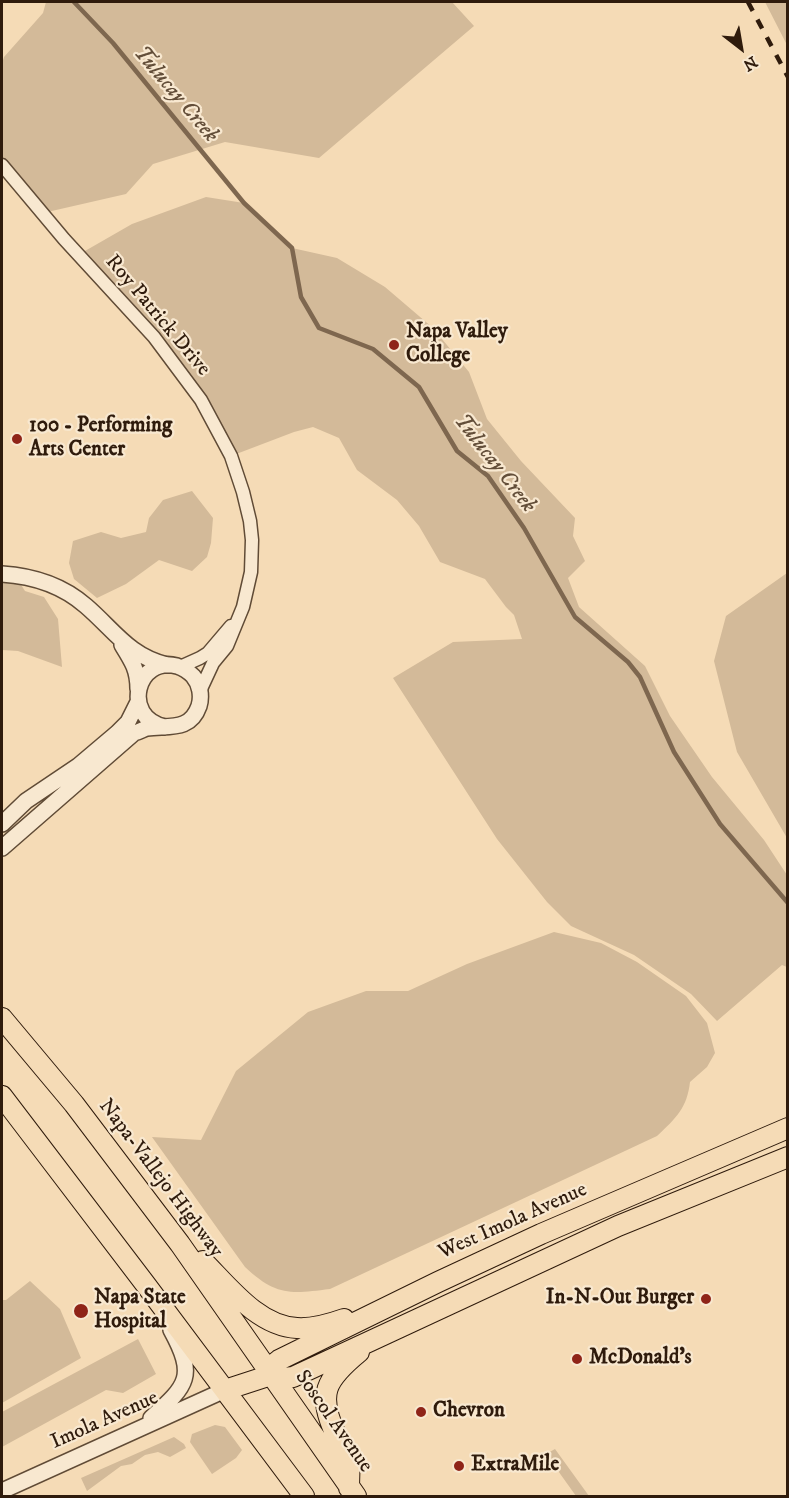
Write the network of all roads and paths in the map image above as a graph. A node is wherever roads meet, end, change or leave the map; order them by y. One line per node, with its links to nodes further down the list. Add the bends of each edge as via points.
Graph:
1 (2, 165): 3 (street, Roy Patrick Drive, via 154,337 201,400 221,436 243,492 252,540 249,583)
2 (2, 574): 4 (street, via 38,579 60,589 86,606)
3 (237, 618): 5 (street, Roy Patrick Drive, via 207,653); 6 (street, Roy Patrick Drive, via 227,646 213,663)
4 (114, 633): 5 (street, via 138,654); 7 (street, via 138,675)
5 (173, 666): 6 (street, via 193,676); 7 (street, via 150,671 142,679)
6 (200, 691): 8 (street, via 198,708 191,719)
7 (138, 696): 8 (street, via 142,713 149,721); 9 (street, via 128,722 117,733 78,766 26,801)
8 (165, 727): 10 (street, via 146,729 128,738)
9 (2, 824)
10 (2, 848)
11 (2, 1018): 17 (main road, Napa-Vallejo Highway)
12 (2, 1096): 19 (main road)
13 (788, 1128): 15 (main road, West Imola Avenue)
14 (788, 1157): 16 (main road)
15 (709, 1162): 16 (street); 18 (main road, West Imola Avenue)
16 (720, 1184): 20 (main road, via 607,1231)
17 (159, 1216): 18 (main road, via 240,1298 267,1319 290,1327 305,1328 341,1320); 21 (main road, Napa-Vallejo Highway)
18 (438, 1282): 21 (main road, West Imola Avenue, via 279,1360)
19 (146, 1285): 22 (main road); 23 (street, via 180,1347 186,1371 180,1390)
20 (388, 1332): 21 (main road, via 293,1377); 25 (main road, via 349,1361 327,1388 332,1424 349,1458)
21 (271, 1376): 22 (main road); 25 (main road, Soscol Avenue)
22 (225, 1390): 23 (street, Imola Avenue); 26 (main road)
23 (141, 1428): 24 (street, Imola Avenue)
24 (2, 1491)
25 (352, 1492)
26 (304, 1497)

